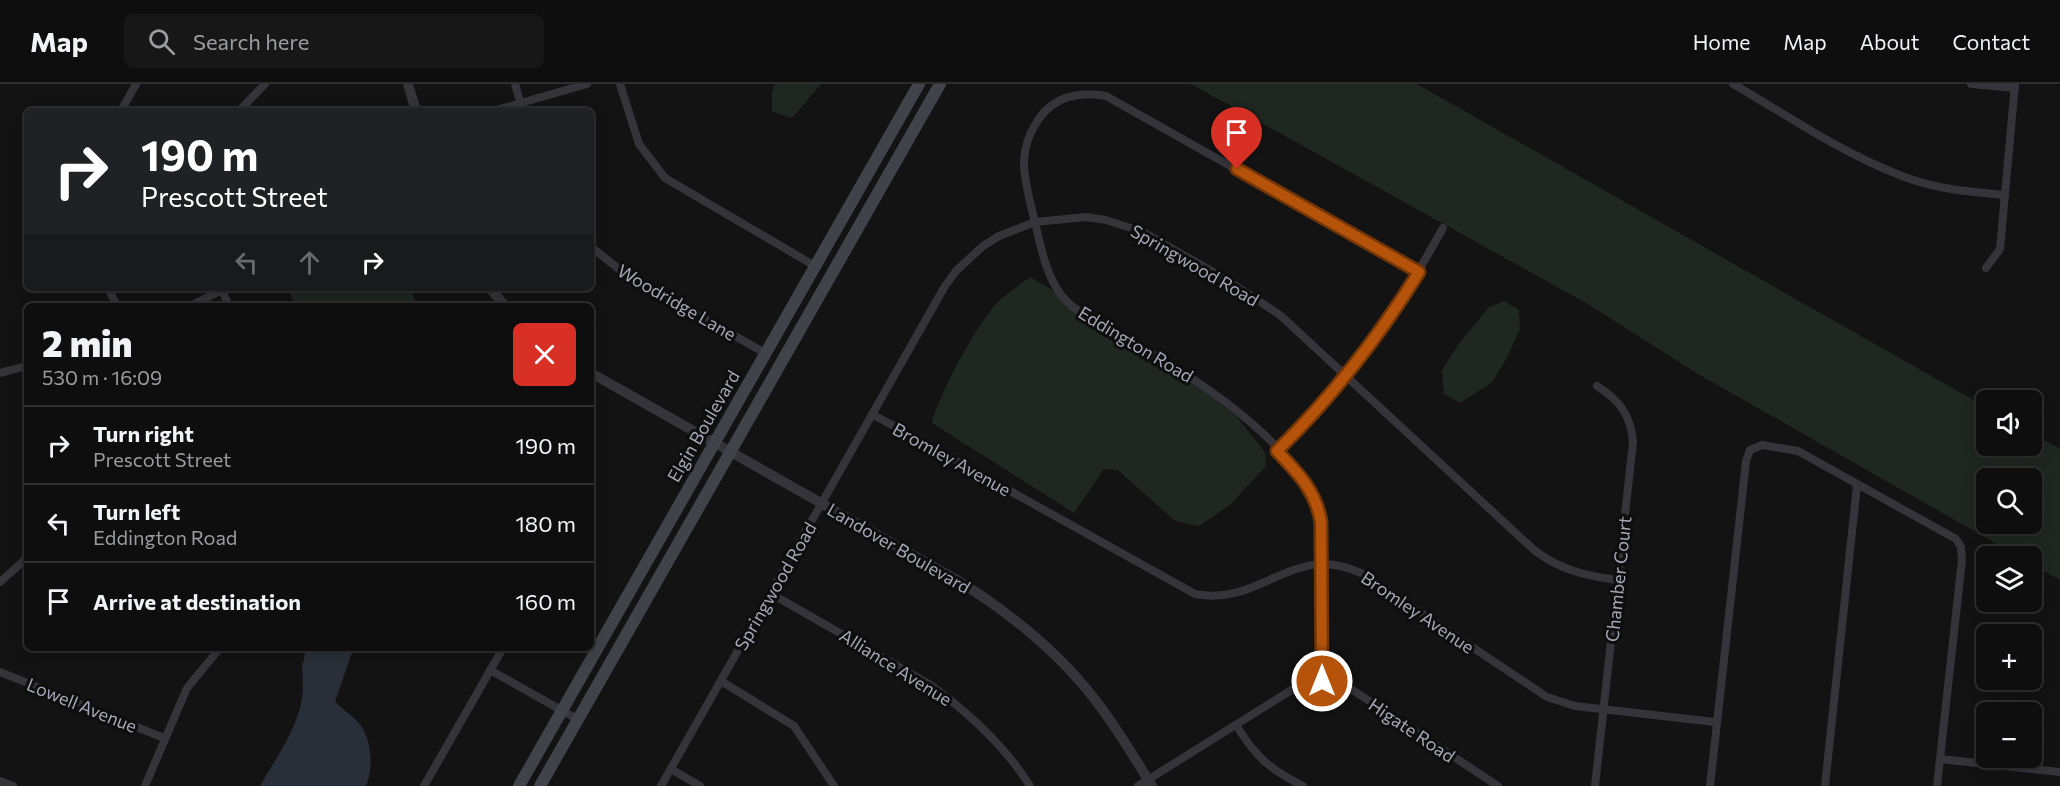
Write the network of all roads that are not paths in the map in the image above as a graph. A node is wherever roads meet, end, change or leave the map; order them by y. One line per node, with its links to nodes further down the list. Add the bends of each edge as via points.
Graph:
1 (136, 84): 13 (street)
2 (266, 84): 14 (street)
3 (408, 84): 15 (street)
4 (515, 84): 12 (street)
5 (587, 84): 12 (street)
6 (620, 84): 20 (street, via 639,144 665,178)
7 (919, 84): 20 (main road, Elgin Boulevard)
8 (940, 84): 36 (main road, Elgin Boulevard)
9 (1733, 84): 16 (street, via 1902,176 1943,188)
10 (1971, 84): 11 (street)
11 (2015, 86): 16 (street)
12 (522, 107)
13 (123, 108)
14 (242, 108)
15 (415, 108)
16 (2005, 195): 21 (street, via 2000,249)
17 (1035, 222): 22 (street, Eddington Road, via 1023,172 1027,140 1038,120 1053,105 1072,95 1094,94 1116,101); 31 (street, Springwood Road, via 1086,217 1143,232 1254,296 1306,336); 33 (street, Springwood Road, via 999,236 956,271); 35 (street, Eddington Road, via 1049,273 1069,304 1209,389)
18 (1443, 228): 22 (street)
19 (594, 249): 27 (street, Woodridge Lane, via 624,273)
20 (815, 266): 27 (main road, Elgin Boulevard)
21 (1986, 268)
22 (1419, 272): 31 (street)
23 (219, 291): 25 (street)
24 (492, 291): 26 (street)
25 (196, 303)
26 (502, 303)
27 (765, 353): 34 (main road, Elgin Boulevard)
28 (24, 367): 29 (street)
29 (0, 373)
30 (594, 375): 34 (street, Landover Boulevard)
31 (1348, 376): 35 (street); 41 (street, Springwood Road, via 1534,550 1576,574)
32 (1597, 386): 41 (street, Chamber Court, via 1618,401 1632,430)
33 (872, 414): 38 (street, Springwood Road); 40 (street, Bromley Avenue, via 1195,594 1234,595 1298,566)
34 (715, 443): 36 (street, Landover Boulevard); 51 (main road, Elgin Boulevard)
35 (1277, 451): 40 (street, Eddington Road, via 1315,497 1321,522)
36 (731, 453): 38 (street, Landover Boulevard); 52 (main road, Elgin Boulevard)
37 (1857, 485): 53 (street, via 1798,451 1762,445 1750,450); 56 (street, via 1956,539 1960,547 1962,560); 75 (street)
38 (821, 504): 43 (street, Springwood Road); 60 (street, Landover Boulevard, via 983,596 1030,632 1096,700)
39 (24, 561): 42 (street)
40 (1322, 563): 49 (street, Eddington Road); 50 (street, Bromley Avenue, via 1361,573 1547,698)
41 (1618, 580): 50 (street, Chamber Court)
42 (0, 582)
43 (770, 593): 48 (street, Springwood Road); 69 (street, Alliance Avenue, via 932,686 994,740)
44 (218, 651): 55 (street, via 187,688)
45 (500, 651): 46 (street)
46 (490, 670): 51 (street); 63 (street)
47 (0, 672): 55 (street, Lowell Avenue)
48 (721, 681): 57 (street, Springwood Road); 68 (street, via 794,726)
49 (1322, 681): 54 (street, via 1293,689); 72 (street, Higate Road, via 1351,689)
50 (1604, 710): 53 (street, Bromley Avenue); 73 (street, Chamber Court)
51 (561, 711): 52 (street); 64 (main road, Elgin Boulevard)
52 (577, 719): 65 (main road, Elgin Boulevard)
53 (1716, 722): 74 (street)
54 (1236, 725): 60 (street); 71 (street, via 1267,766)
55 (164, 738): 62 (street)
56 (1940, 759): 58 (street); 76 (street)
57 (671, 769): 66 (street, Springwood Road); 67 (street)
58 (2060, 771)
59 (0, 781): 61 (street)
60 (1150, 783): 70 (street)
61 (13, 786)
62 (145, 786)
63 (424, 786)
64 (519, 786)
65 (540, 786)
66 (661, 786)
67 (700, 786)
68 (834, 786)
69 (1030, 786)
70 (1138, 786)
71 (1303, 786)
72 (1498, 786)
73 (1595, 786)
74 (1710, 786)
75 (1825, 786)
76 (1937, 786)

